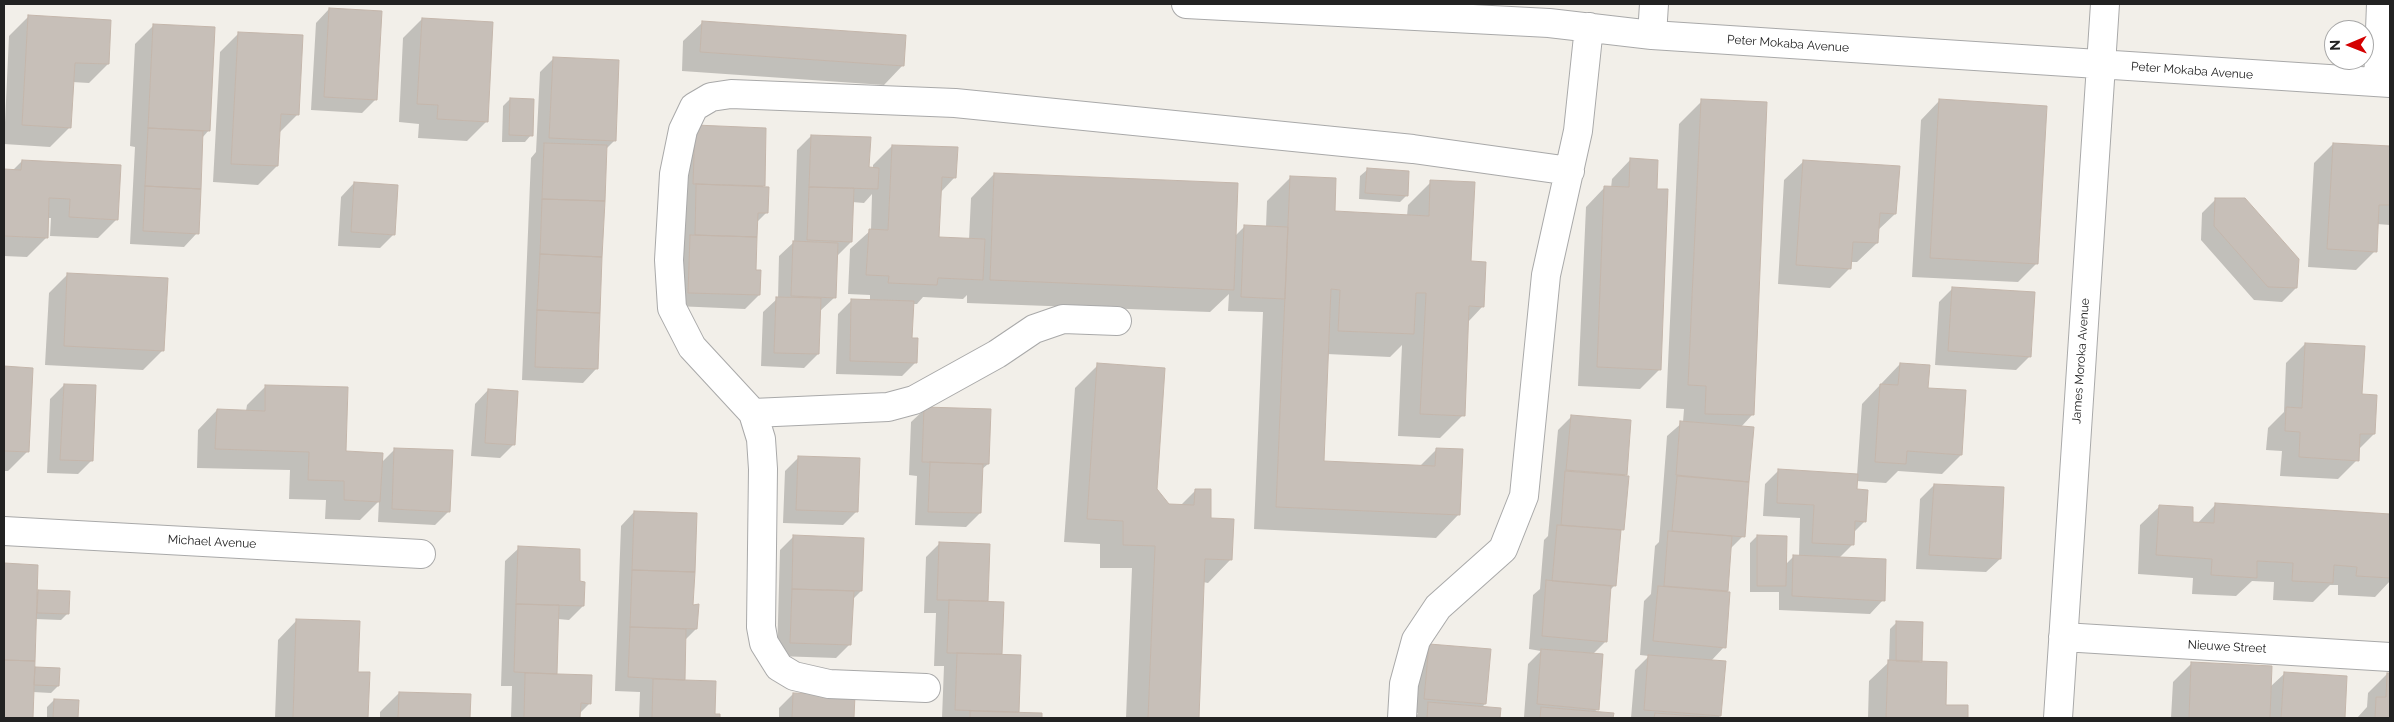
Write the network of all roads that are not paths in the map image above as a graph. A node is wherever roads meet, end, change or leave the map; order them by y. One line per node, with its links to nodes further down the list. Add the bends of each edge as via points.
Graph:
1 (1186, 4): 5 (street, Peter Mokaba Avenue)
2 (1654, 4): 6 (street)
3 (2106, 4): 7 (street, James Moroka Avenue)
4 (2381, 4): 8 (street)
5 (1589, 27): 6 (street, Peter Mokaba Avenue); 9 (street, via 1578,131)
6 (1652, 35): 7 (street, Peter Mokaba Avenue)
7 (2101, 65): 8 (street, Peter Mokaba Avenue); 14 (street, James Moroka Avenue)
8 (2384, 82)
9 (1570, 171): 11 (street, via 1413,149 955,103 730,94 711,97 694,106 683,130 674,174 670,260 672,308 692,347); 17 (street, via 1546,275 1524,496 1503,549 1438,607 1416,640 1404,684)
10 (1117, 321): 11 (street, via 1063,319 1034,329 997,354 914,400 888,407)
11 (753, 412): 16 (street, via 761,439 763,469 761,627 764,643 779,667 794,676 829,684)
12 (4, 531): 13 (street, Michael Avenue)
13 (421, 554)
14 (2063, 637): 15 (street, Nieuwe Street); 18 (street, James Moroka Avenue)
15 (2390, 657)
16 (926, 688)
17 (1402, 718)
18 (2058, 718)

